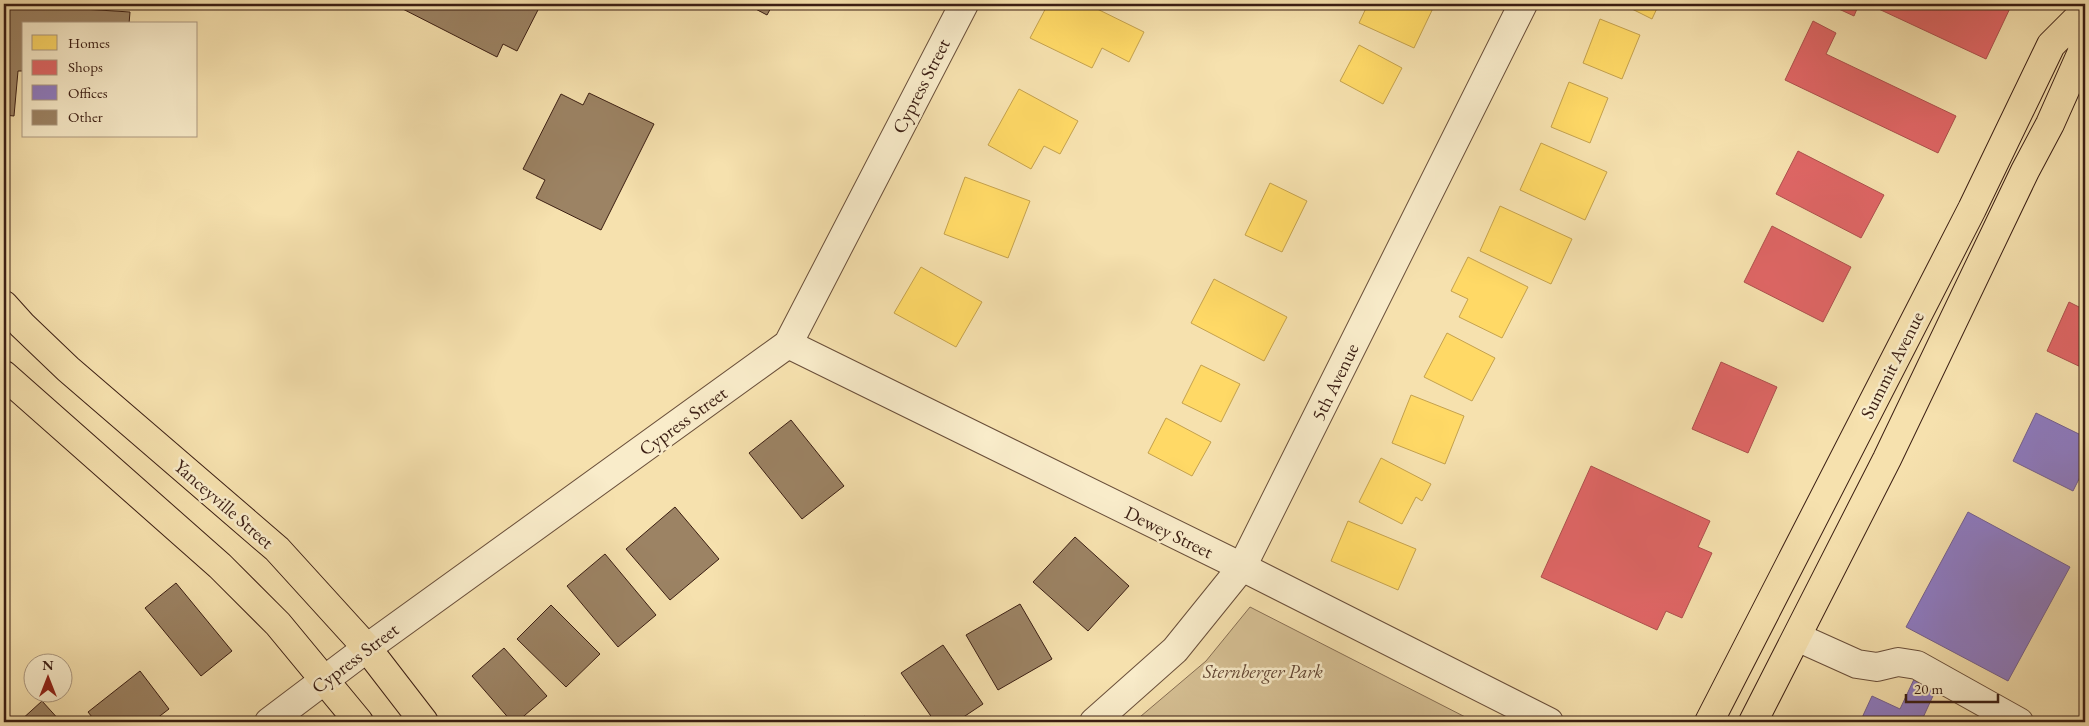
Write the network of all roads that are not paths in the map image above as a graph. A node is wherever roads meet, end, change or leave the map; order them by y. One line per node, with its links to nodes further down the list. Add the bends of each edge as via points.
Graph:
1 (964, 4): 5 (street, Cypress Street)
2 (1523, 4): 7 (street, 5th Avenue)
3 (2084, 13): 8 (main road, Summit Avenue, via 2082,52 2050,124); 16 (main road, Summit Avenue, via 2051,45 1972,209)
4 (4, 305): 9 (main road, Yanceyville Street, via 68,369 277,549)
5 (788, 344): 7 (street, Dewey Street); 9 (street, Cypress Street)
6 (4, 375): 10 (main road, via 220,566 278,624)
7 (1242, 567): 14 (street, 5th Avenue, via 1175,650); 15 (street, Dewey Street)
8 (1797, 637): 17 (main road, Summit Avenue); 18 (street, via 1857,664 1878,667 1898,662 1917,665)
9 (367, 648): 10 (street, Cypress Street); 13 (main road, Yanceyville Street)
10 (324, 680): 11 (street, Cypress Street); 12 (main road)
11 (269, 722)
12 (359, 722)
13 (424, 722)
14 (1094, 722)
15 (1550, 722)
16 (1709, 722)
17 (1753, 722)
18 (2019, 722)

